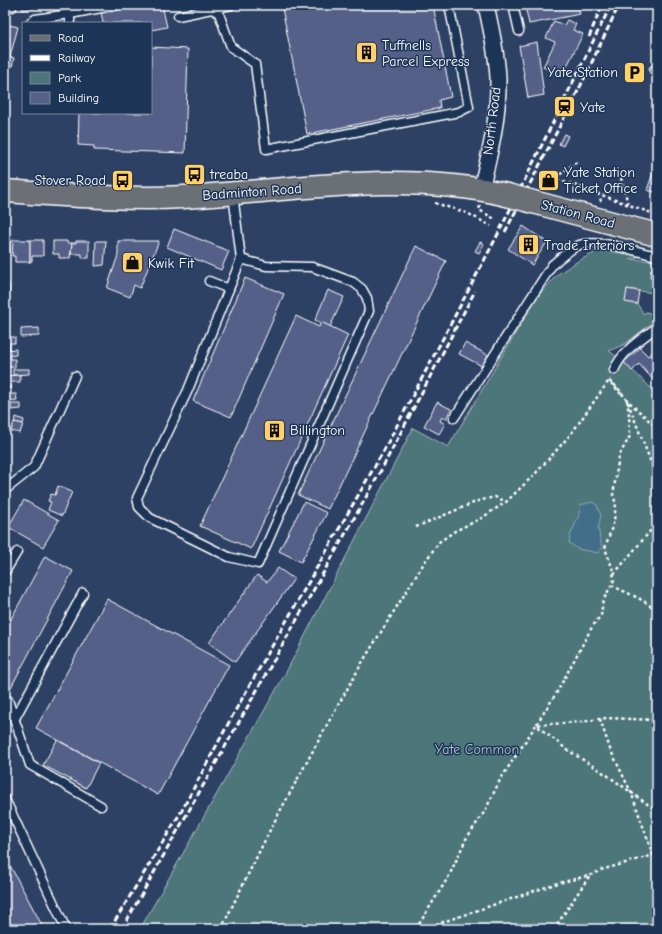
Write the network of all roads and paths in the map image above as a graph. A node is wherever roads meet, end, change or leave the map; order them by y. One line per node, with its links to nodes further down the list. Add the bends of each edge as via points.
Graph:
1 (117, 5): 7 (lane)
2 (449, 5): 5 (lane, via 469,107 460,112 266,149 255,64 231,47)
3 (486, 5): 15 (street, North Road, via 498,77 492,139)
4 (513, 5): 9 (lane)
5 (221, 6): 6 (lane)
6 (178, 16)
7 (70, 19): 8 (lane, via 35,19)
8 (31, 22)
9 (518, 31)
10 (578, 161): 12 (path)
11 (546, 174): 12 (path)
12 (555, 178): 16 (path)
13 (621, 178): 20 (path)
14 (5, 191): 17 (main road, Badminton Road, via 122,197)
15 (495, 192): 17 (main road, Badminton Road, via 409,183); 23 (main road, Station Road, bridge)
16 (598, 193): 19 (path); 20 (path)
17 (232, 194): 25 (lane)
18 (431, 202): 22 (path, via 467,213)
19 (601, 202)
20 (628, 204): 21 (path)
21 (657, 215)
22 (491, 226)
23 (657, 235)
24 (657, 256): 33 (lane, via 600,243 578,245 565,254 552,265)
25 (241, 259): 27 (lane); 27 (lane, via 266,266 312,268 353,282 362,289 369,310 258,564 229,557 150,518 139,507 137,498 188,390)
26 (209, 282): 27 (lane)
27 (230, 289)
28 (657, 327): 29 (lane, via 626,351)
29 (614, 370): 31 (path)
30 (75, 376): 36 (lane, via 34,467)
31 (609, 381): 32 (path); 37 (path, via 571,434)
32 (627, 400): 34 (path); 35 (path); 42 (path, via 630,436 619,456 613,495 616,504 614,521 606,548)
33 (454, 418)
34 (657, 428)
35 (657, 478)
36 (5, 490)
37 (506, 502): 39 (path, via 495,497 478,501); 59 (path, via 439,542 424,563 324,730 272,826)
38 (657, 523): 42 (path)
39 (416, 527)
40 (17, 552): 41 (lane)
41 (5, 572)
42 (614, 574): 43 (path)
43 (612, 585): 45 (path, via 633,597 645,600); 50 (path, via 603,601 601,614)
44 (83, 592): 48 (lane)
45 (657, 615)
46 (5, 698): 48 (lane, via 8,700)
47 (600, 719): 49 (path); 50 (path); 51 (path, via 610,749)
48 (14, 720): 53 (lane, via 30,765)
49 (657, 720)
50 (536, 725): 51 (path); 60 (path, via 500,780 485,811 466,839 449,876)
51 (631, 792): 54 (path); 55 (path, via 642,826)
52 (5, 799): 58 (lane)
53 (101, 806)
54 (657, 811)
55 (656, 854): 56 (path); 57 (path)
56 (657, 866)
57 (591, 875): 61 (path, via 555,884 443,922); 62 (path)
58 (66, 929)
59 (221, 929)
60 (416, 929)
61 (430, 929)
62 (554, 929)

